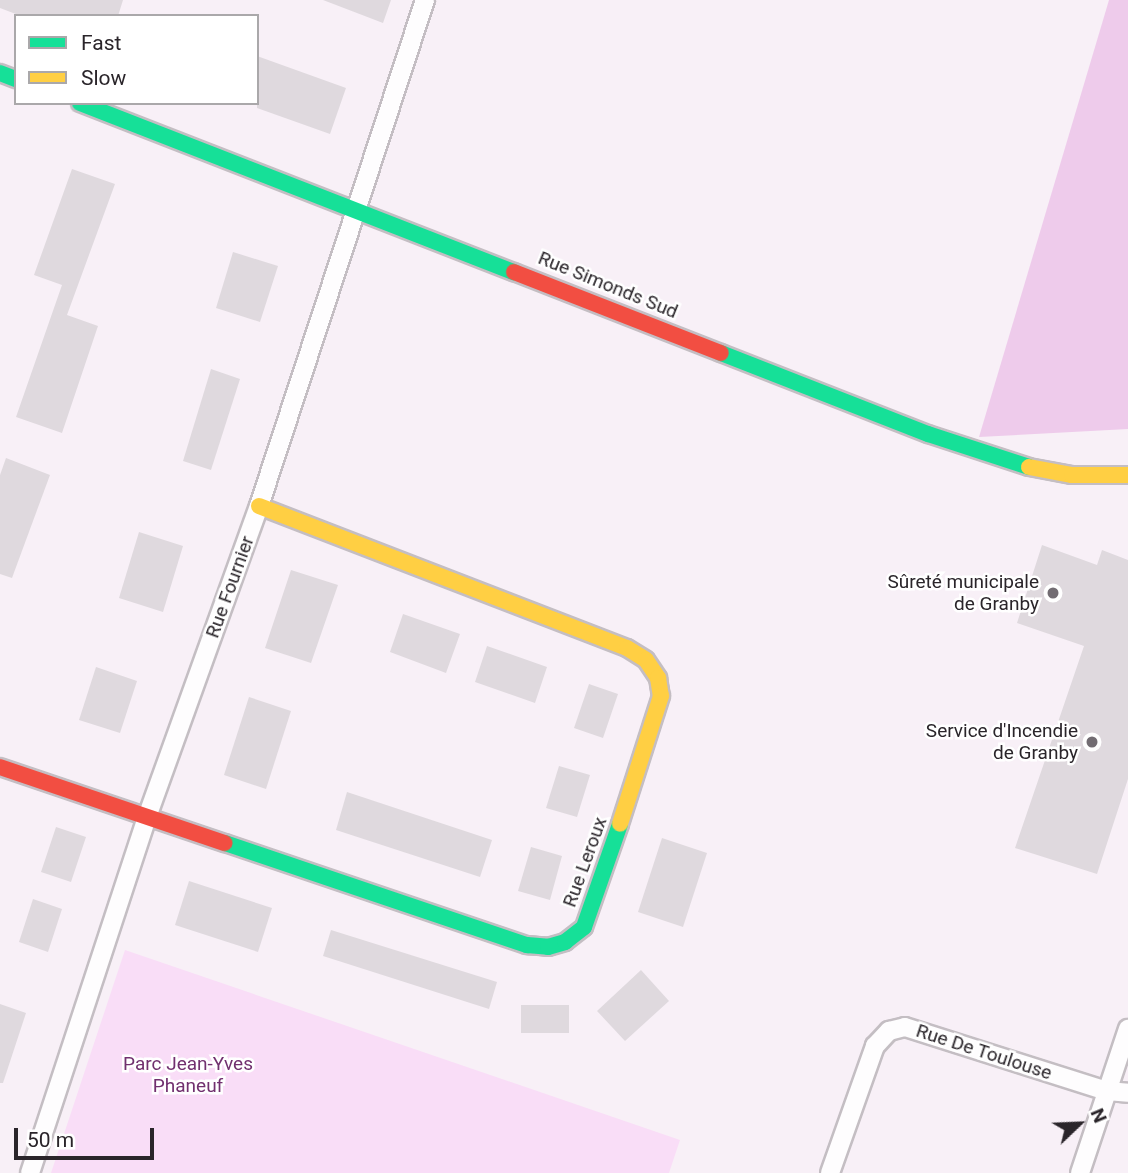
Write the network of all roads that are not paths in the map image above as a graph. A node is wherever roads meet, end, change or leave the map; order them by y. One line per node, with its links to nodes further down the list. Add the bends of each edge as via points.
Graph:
1 (425, 0): 3 (street, Rue Fournier)
2 (85, 105): 3 (street, Rue Simonds Sud)
3 (354, 207): 4 (street, Rue Simonds Sud, via 928,434 1018,465 1072,475); 5 (street, Rue Fournier)
4 (1128, 475)
5 (259, 506): 7 (street, Rue Fournier); 7 (street, Rue Leroux, via 627,648 646,660 658,678 661,696 594,906 584,927 565,942 548,947 527,945)
6 (0, 767): 7 (street, Rue Leroux)
7 (147, 817): 11 (street, Rue Fournier)
8 (1128, 1029): 9 (street)
9 (1107, 1091): 10 (street, Rue De Toulouse); 12 (street, Rue De Toulouse, via 905,1027 889,1031 876,1046); 13 (street)
10 (1128, 1093)
11 (30, 1173)
12 (830, 1173)
13 (1080, 1173)

